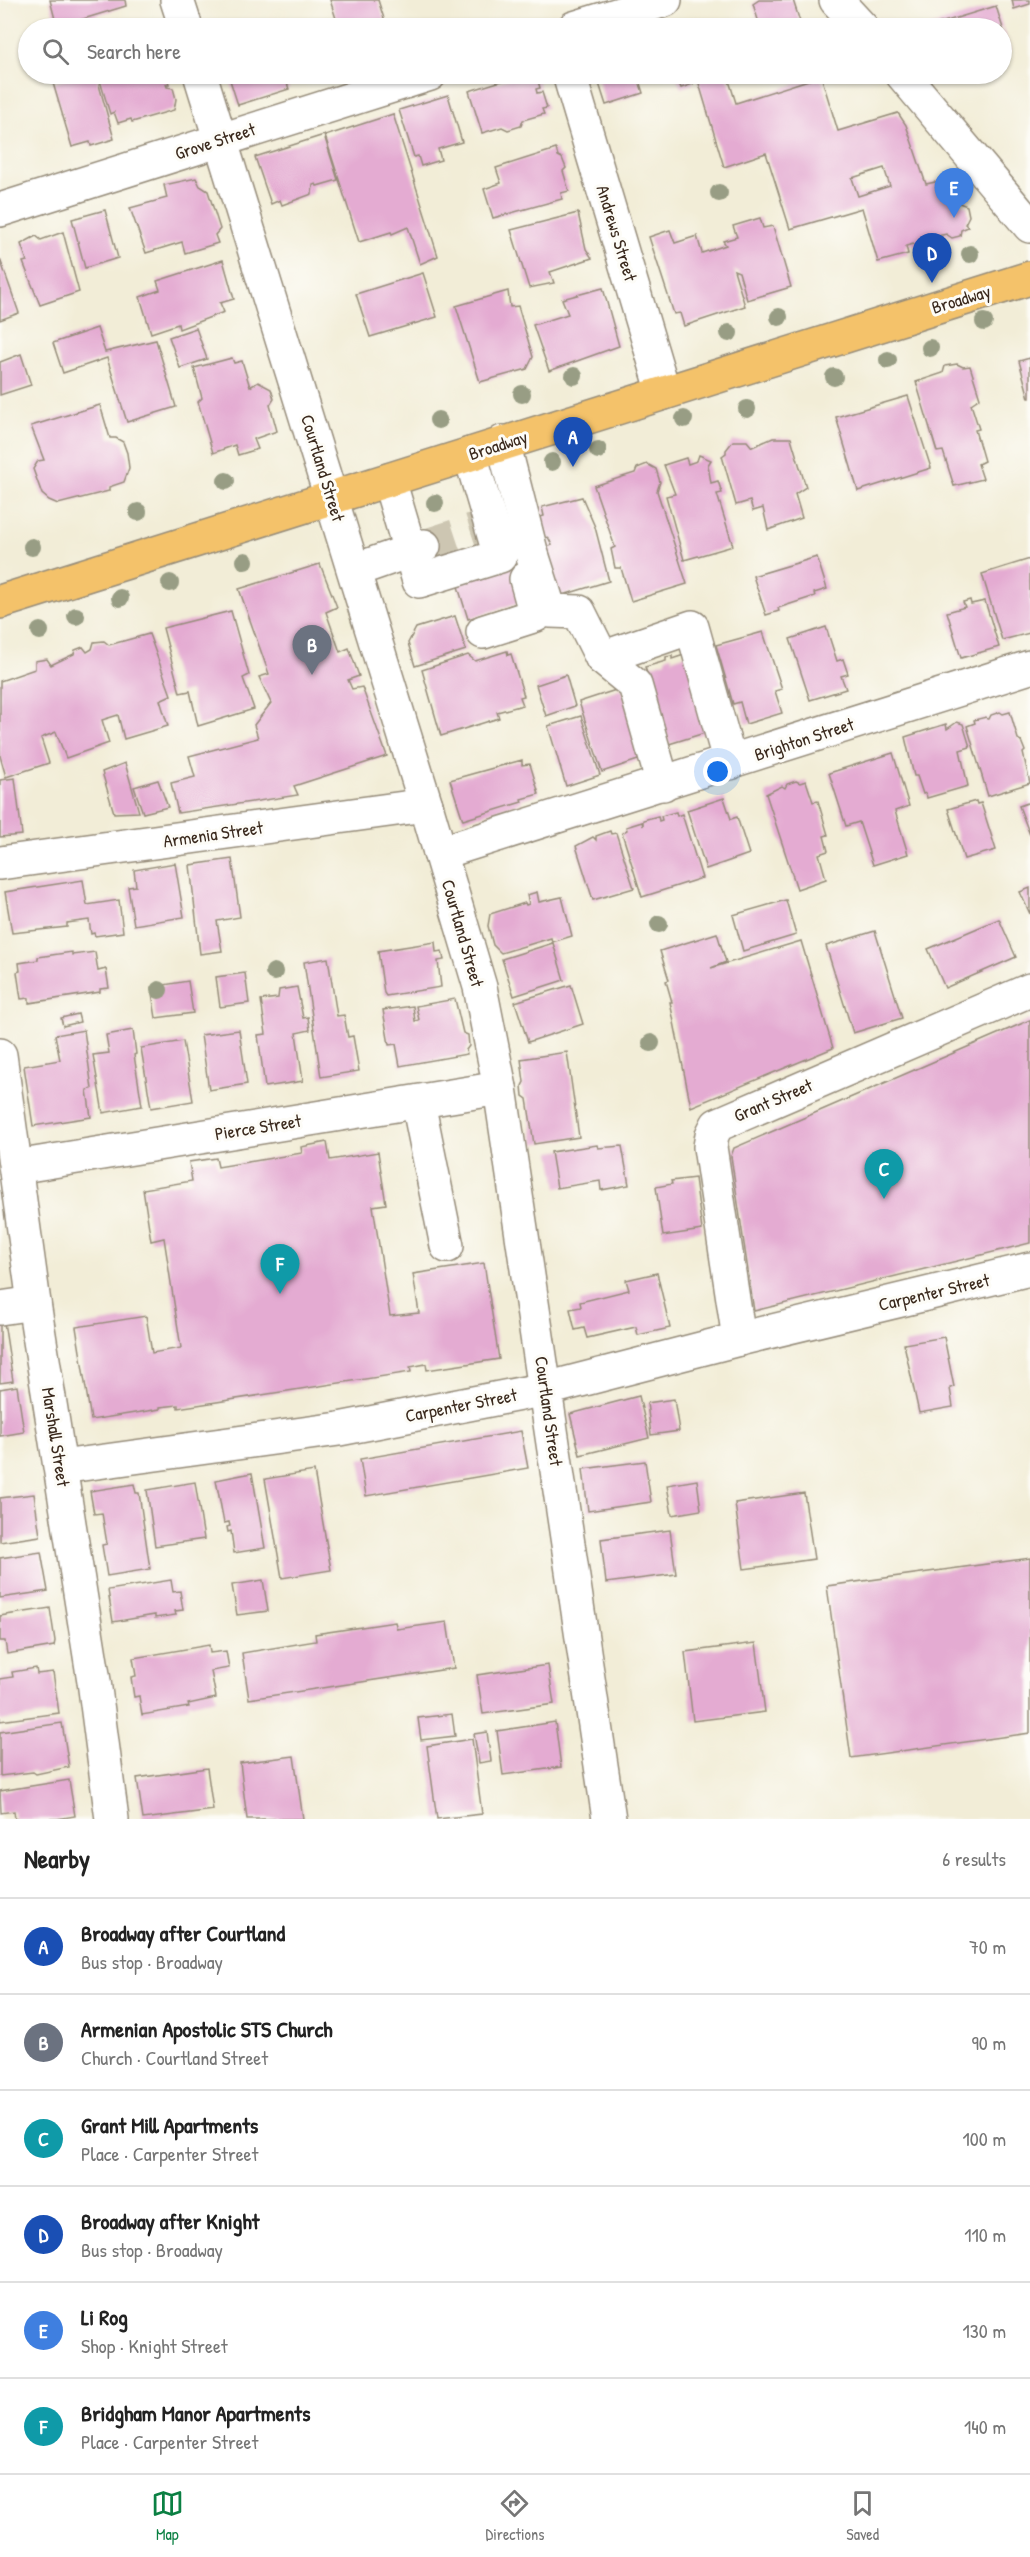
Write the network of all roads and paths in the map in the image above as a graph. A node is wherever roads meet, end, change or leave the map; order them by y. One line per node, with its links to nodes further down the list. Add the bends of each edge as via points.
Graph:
1 (177, 0): 4 (street)
2 (665, 0): 5 (street)
3 (836, 0): 6 (street)
4 (183, 18)
5 (606, 18)
6 (853, 18)
7 (203, 84): 11 (street, Courtland Street)
8 (398, 84): 11 (street, Grove Street)
9 (571, 84): 15 (street, Andrews Street)
10 (910, 84): 13 (street)
11 (221, 139): 12 (street, Grove Street); 19 (street, Courtland Street)
12 (0, 210)
13 (1030, 226)
14 (1030, 278): 15 (main road, Broadway)
15 (664, 393): 16 (main road, Broadway)
16 (503, 442): 17 (main road, Broadway); 20 (street)
17 (470, 454): 18 (main road, Broadway); 20 (street)
18 (389, 480): 19 (main road, Broadway); 21 (street)
19 (332, 497): 22 (street, Courtland Street); 23 (main road, Broadway)
20 (499, 523): 21 (street, via 500,556 419,581); 24 (street, via 536,615); 25 (street, via 549,611 579,612)
21 (417, 549): 22 (street)
22 (355, 570): 29 (street, Courtland Street)
23 (0, 602)
24 (483, 632)
25 (602, 658): 27 (street, via 692,627); 28 (street, via 635,685)
26 (1030, 668): 27 (street, Brighton Street)
27 (730, 763): 28 (street, Brighton Street)
28 (663, 784): 30 (street, Brighton Street)
29 (426, 805): 30 (street, Courtland Street); 31 (street, Armenia Street)
30 (440, 853): 34 (street, Courtland Street, via 480,987)
31 (0, 863)
32 (1030, 990): 41 (street, Grant Street, via 717,1125 710,1147)
33 (0, 1055): 36 (street, Marshall Street)
34 (500, 1088): 35 (street, Pierce Street); 42 (street, Courtland Street)
35 (418, 1102): 36 (street, Pierce Street); 37 (street)
36 (16, 1167): 39 (street, Marshall Street)
37 (447, 1246)
38 (1030, 1269): 41 (street, Carpenter Street)
39 (34, 1303): 40 (street); 43 (street, Marshall Street)
40 (0, 1308)
41 (739, 1339): 42 (street, Carpenter Street)
42 (546, 1389): 43 (street, Carpenter Street, via 339,1429); 45 (street, Courtland Street)
43 (61, 1467): 44 (street, Marshall Street)
44 (112, 1819)
45 (609, 1819)

